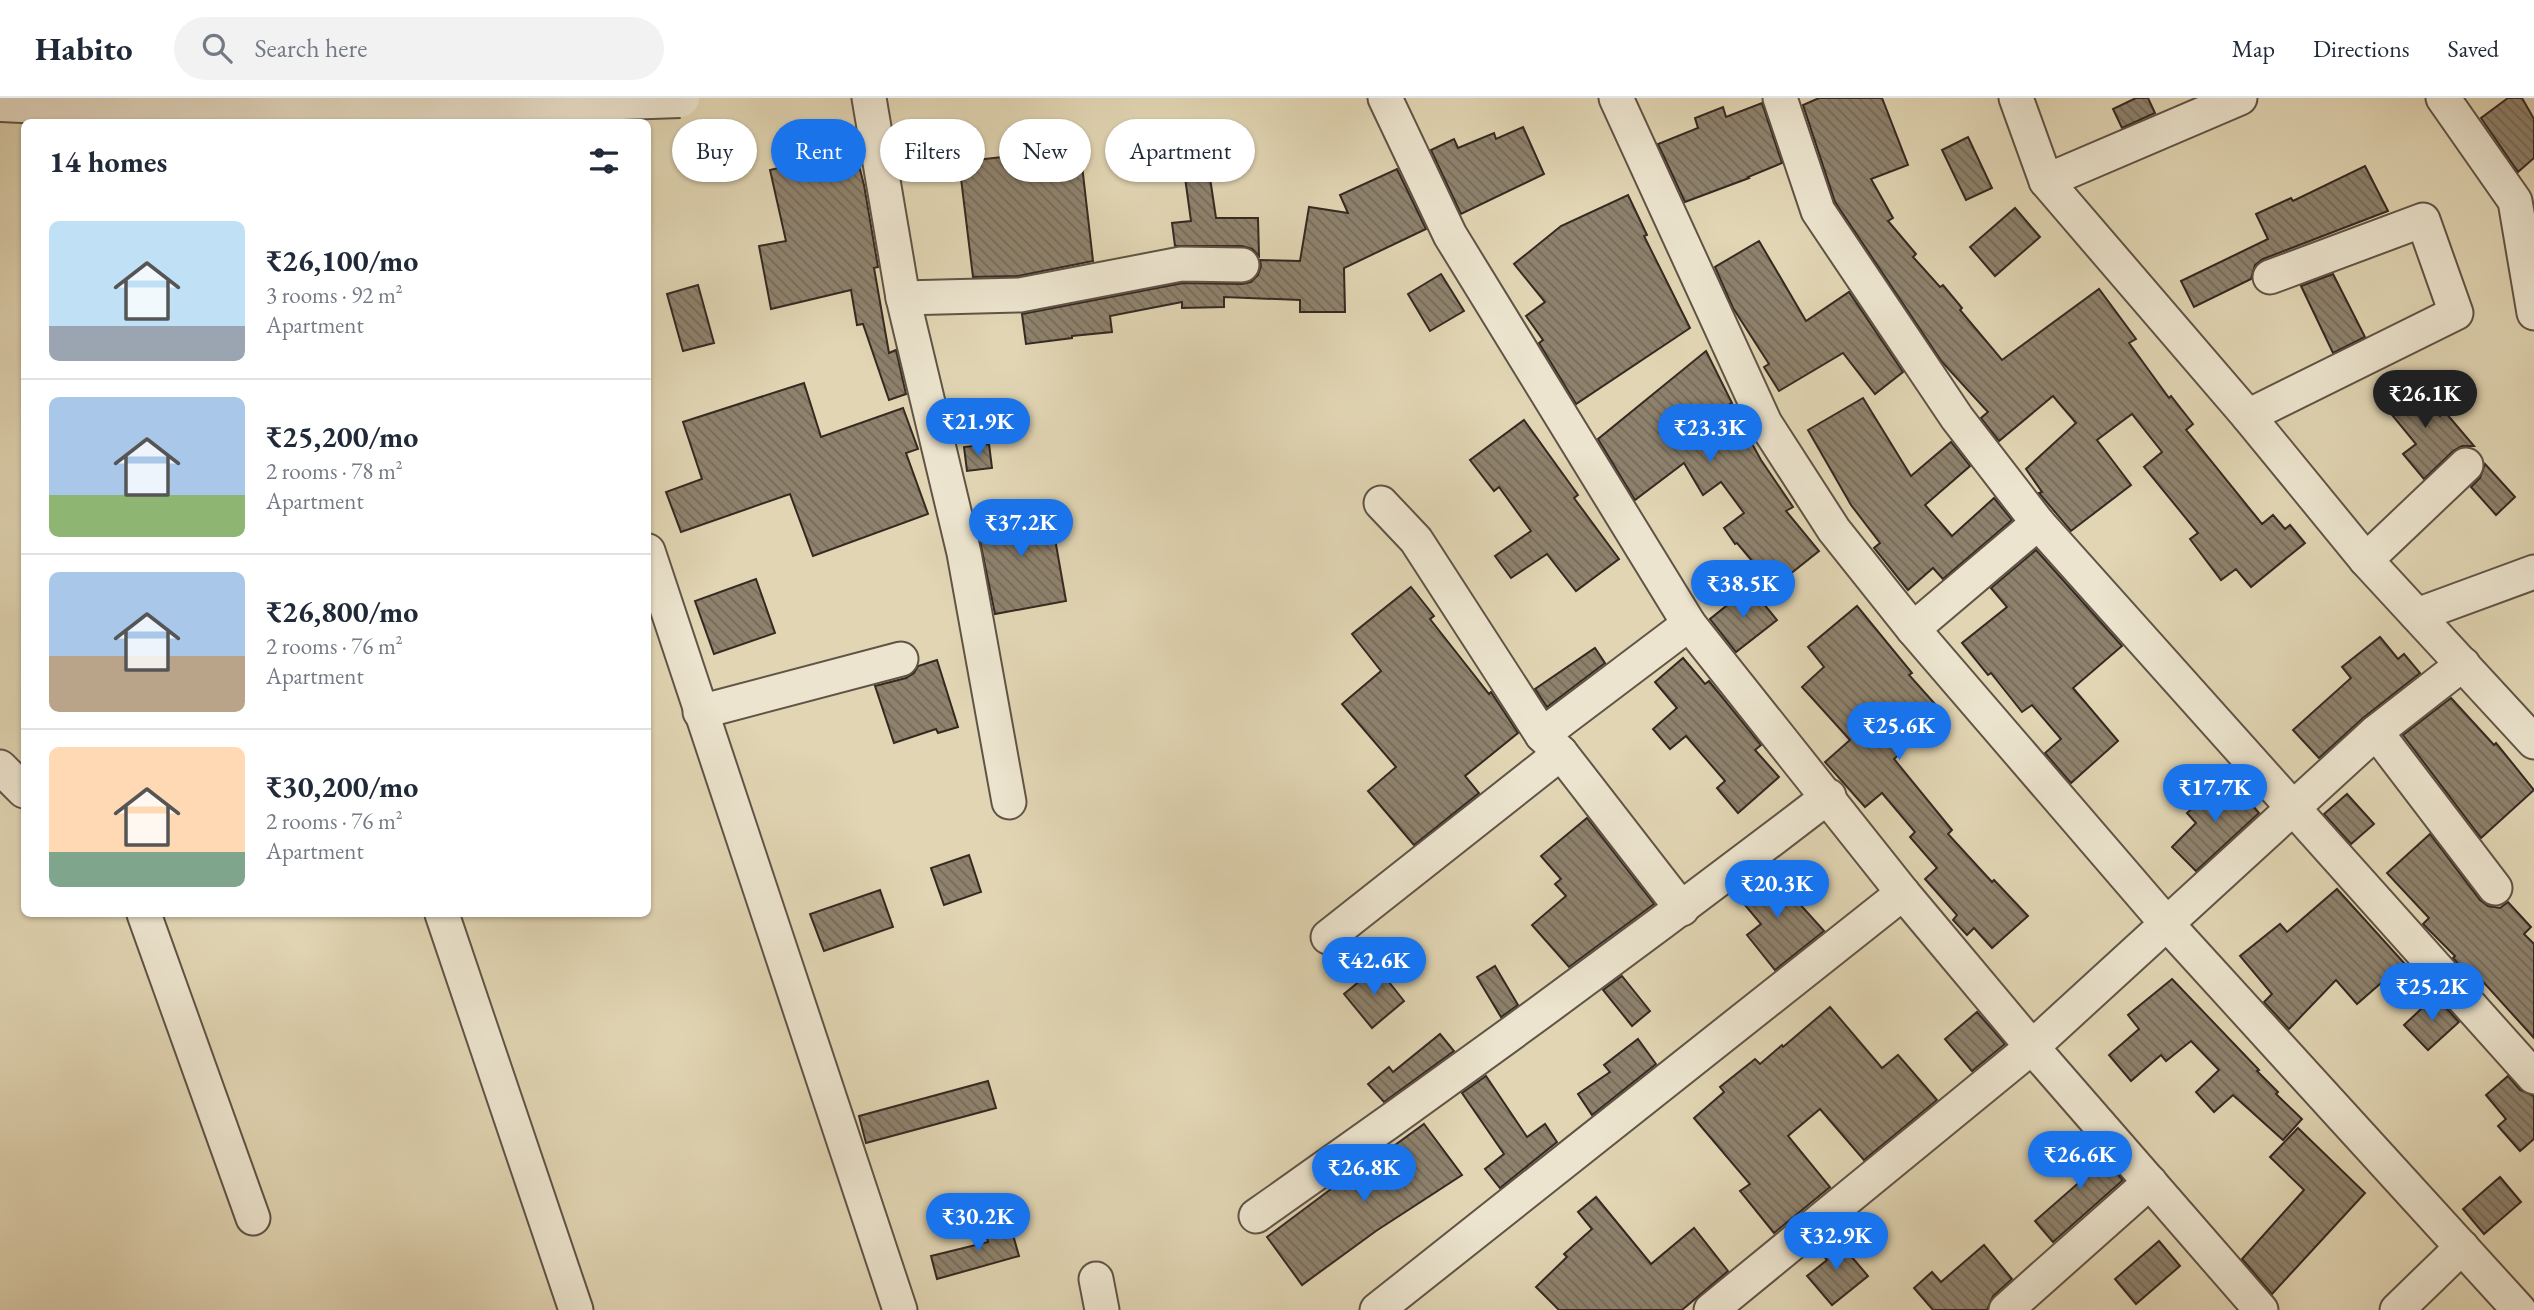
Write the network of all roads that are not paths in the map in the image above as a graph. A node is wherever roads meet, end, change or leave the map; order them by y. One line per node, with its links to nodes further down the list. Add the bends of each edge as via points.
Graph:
1 (190, 98): 12 (street)
2 (438, 98): 13 (street)
3 (680, 98): 11 (street, bridge, via 241,113)
4 (869, 98): 18 (street)
5 (1385, 98): 28 (street, via 1450,235)
6 (1616, 98): 29 (street, via 1765,423 1834,530)
7 (1780, 98): 23 (street, via 1818,211 1957,418)
8 (2016, 98): 14 (street)
9 (2240, 98): 14 (street)
10 (2444, 98): 15 (street)
11 (0, 103)
12 (194, 119)
13 (449, 119)
14 (2046, 181): 20 (street)
15 (2524, 200): 19 (street)
16 (1242, 265): 18 (street, via 1181,264 1020,295)
17 (2270, 277): 20 (street, via 2423,220 2456,313)
18 (903, 298): 39 (street, via 964,553)
19 (2534, 313)
20 (2248, 416): 25 (street)
21 (2466, 464): 25 (street)
22 (1381, 503): 35 (street, via 1416,540)
23 (2038, 523): 29 (street); 40 (street)
24 (651, 560): 32 (street)
25 (2366, 560): 27 (street)
26 (2534, 572): 27 (street)
27 (2417, 615): 31 (street)
28 (1689, 624): 35 (street); 38 (street)
29 (1913, 629): 46 (street)
30 (901, 659): 32 (street)
31 (2463, 664): 33 (street); 34 (street)
32 (700, 712): 55 (street)
33 (2376, 732): 40 (street); 41 (street)
34 (2534, 742)
35 (1552, 744): 43 (street); 47 (street)
36 (0, 767): 37 (street)
37 (21, 788)
38 (1829, 796): 42 (street); 43 (street)
39 (1009, 802)
40 (2292, 808): 46 (street); 49 (street)
41 (2495, 888)
42 (1903, 893): 48 (street); 56 (street)
43 (1682, 909): 51 (street)
44 (145, 917): 52 (street)
45 (443, 917): 54 (street)
46 (2166, 923): 48 (street); 53 (street)
47 (1328, 937)
48 (2032, 1047): 50 (street); 57 (street)
49 (2534, 1077)
50 (2150, 1182): 58 (street); 59 (street)
51 (1256, 1216)
52 (253, 1218)
53 (2462, 1247): 60 (street); 61 (street)
54 (576, 1310)
55 (901, 1310)
56 (1377, 1310)
57 (1711, 1310)
58 (2006, 1310)
59 (2261, 1310)
60 (2398, 1310)
61 (2519, 1310)

